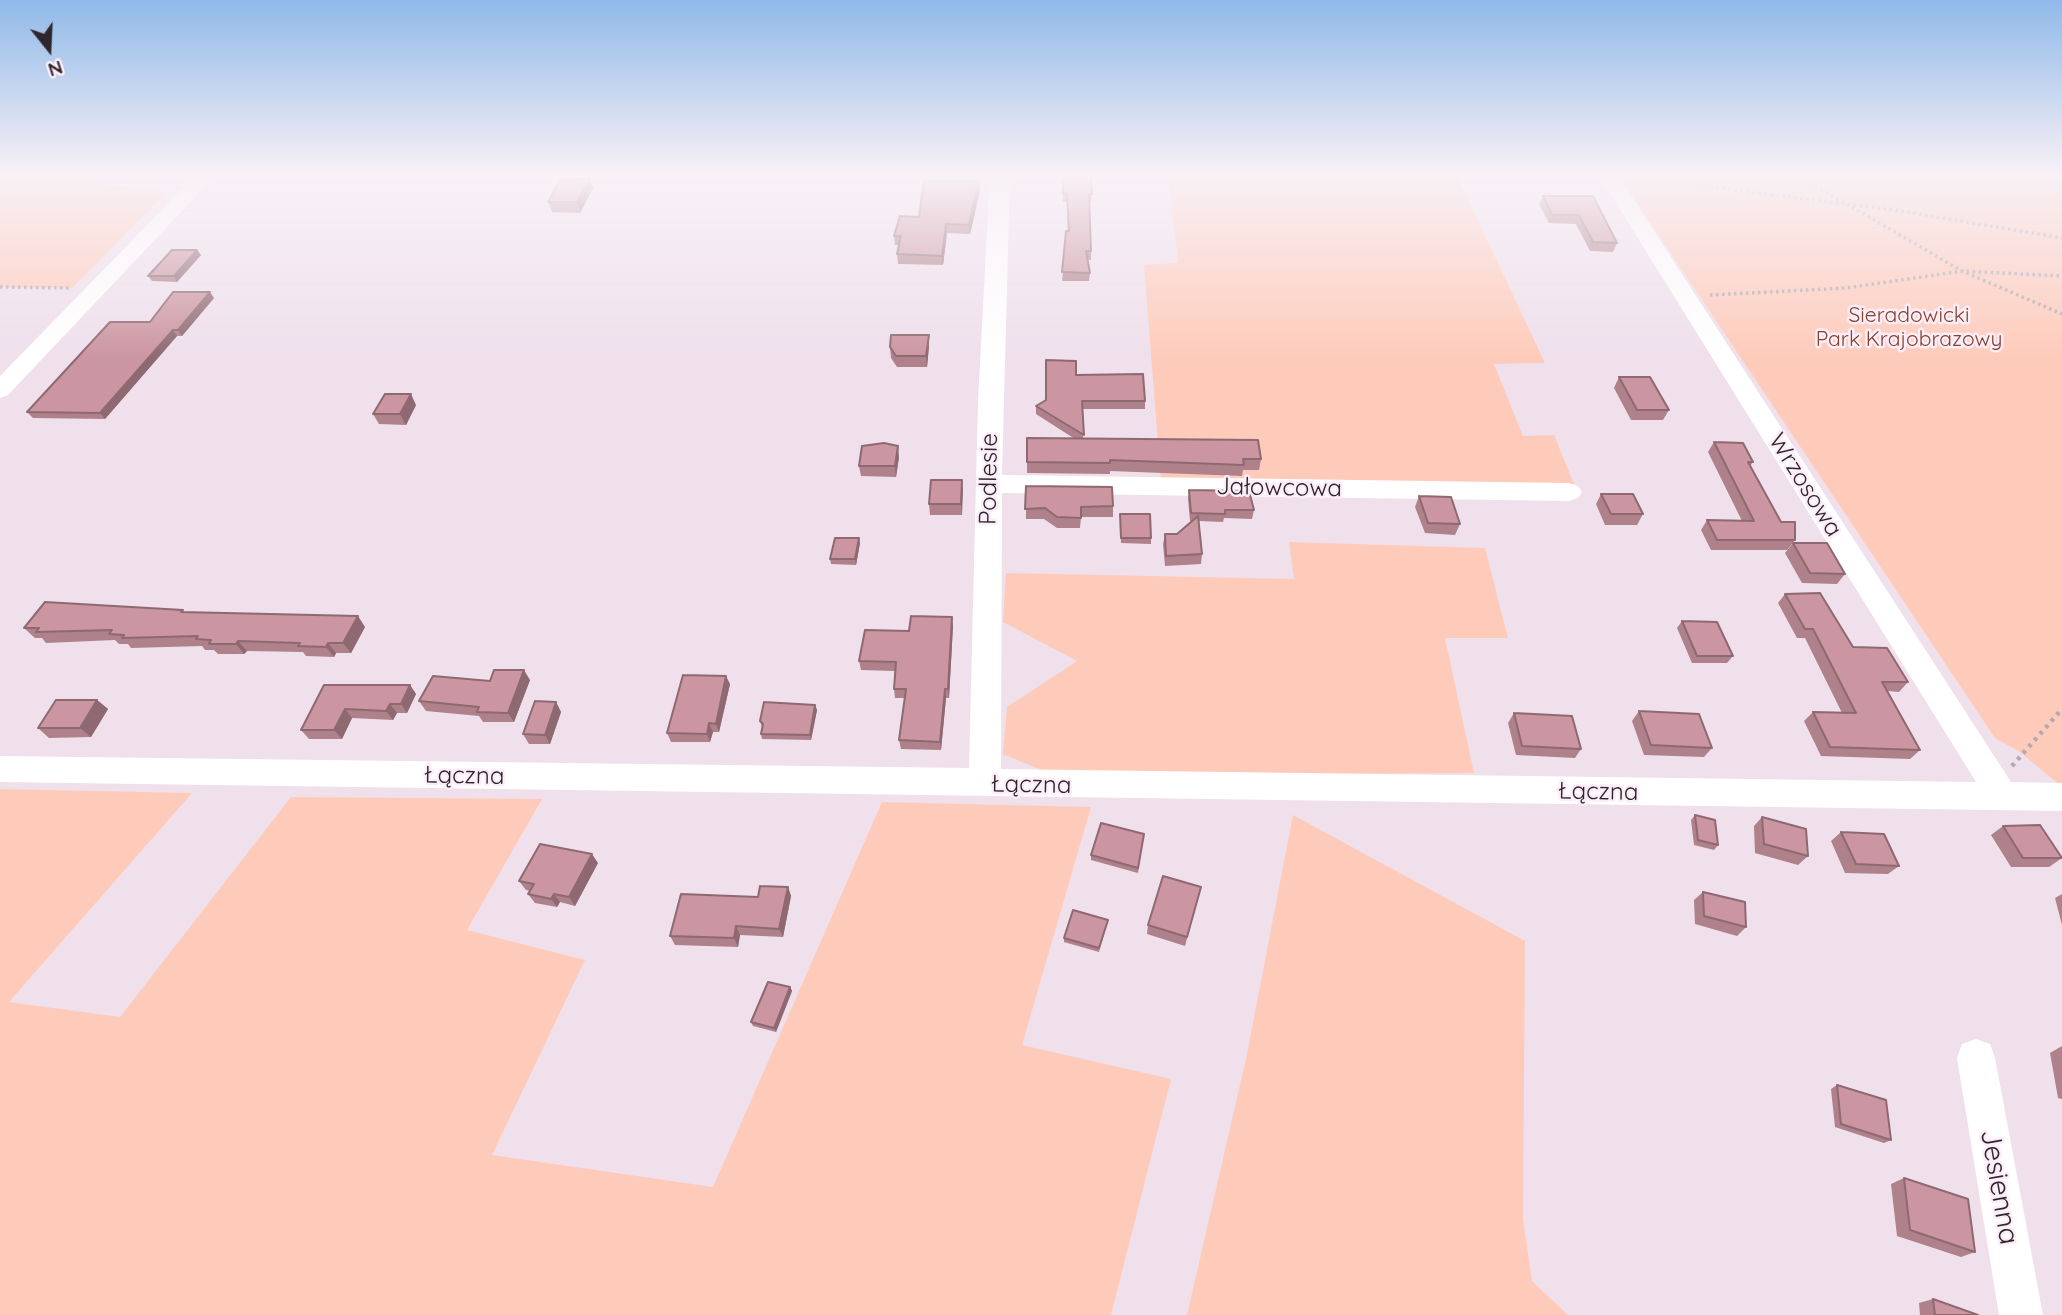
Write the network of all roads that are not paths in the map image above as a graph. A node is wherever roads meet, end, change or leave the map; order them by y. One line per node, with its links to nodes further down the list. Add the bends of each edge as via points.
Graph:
1 (148, 235): 4 (street)
2 (997, 235): 5 (street, Podlesie)
3 (1647, 235): 9 (street, Wrzosowa)
4 (0, 390)
5 (989, 484): 6 (street, Jałowcowa); 8 (street, Podlesie)
6 (1569, 492)
7 (0, 769): 8 (street, Łączna)
8 (985, 784): 9 (street, Łączna)
9 (2002, 796): 10 (street, Łączna)
10 (2062, 797)
11 (1976, 1058): 12 (street, Jesienna)
12 (2021, 1315)

